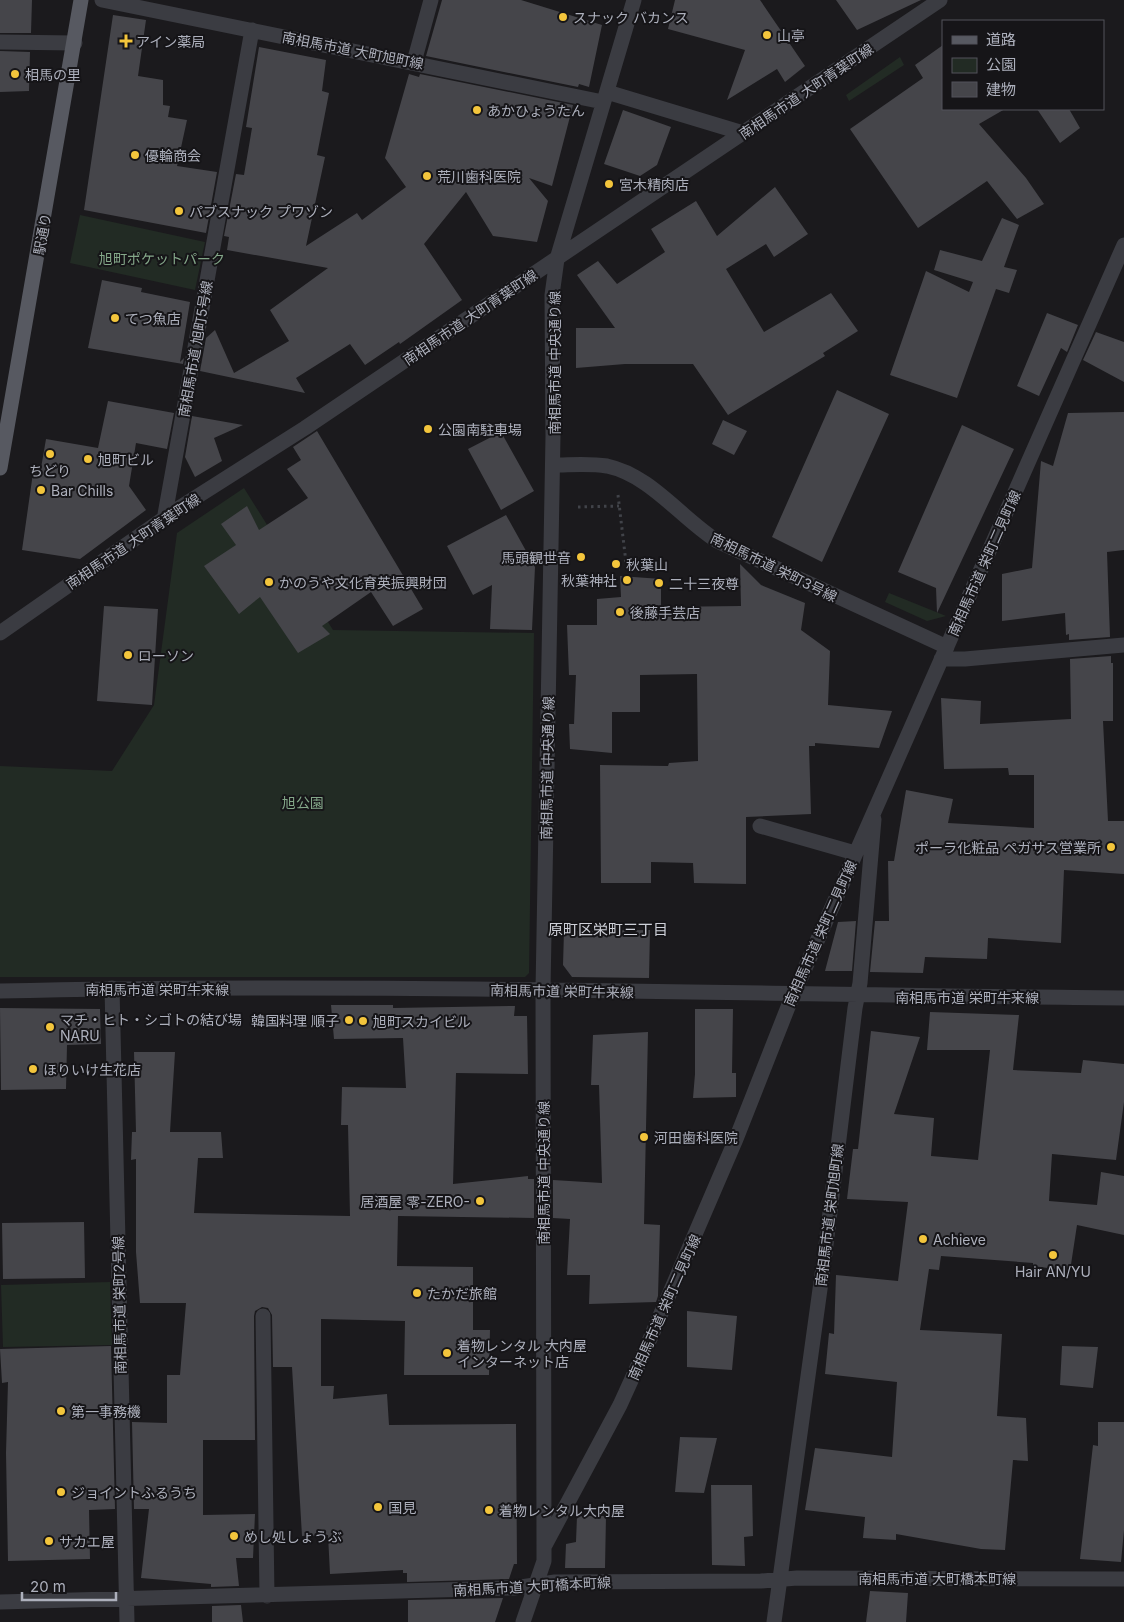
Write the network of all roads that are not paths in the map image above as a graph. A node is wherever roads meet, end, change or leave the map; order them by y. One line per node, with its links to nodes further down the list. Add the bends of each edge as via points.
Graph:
1 (81, 0): 8 (main road, 駅通り)
2 (102, 0): 6 (street, 南相馬市道 大町旭町線)
3 (431, 0): 9 (street)
4 (634, 0): 10 (street, 南相馬市道 中央通り線)
5 (940, 0): 11 (street, 南相馬市道 大町青葉町線)
6 (252, 30): 9 (street, 南相馬市道 大町旭町線); 16 (street, 南相馬市道 旭町5号線)
7 (0, 42): 8 (street)
8 (76, 43): 15 (main road, 駅通り)
9 (414, 62): 10 (street, 南相馬市道 大町旭町線)
10 (605, 97): 11 (street, 南相馬市道 大町旭町線); 13 (street, 南相馬市道 中央通り線)
11 (743, 133): 13 (street, 南相馬市道 大町青葉町線)
12 (1124, 245): 19 (street, 南相馬市道 栄町二見町線)
13 (557, 259): 14 (street, 南相馬市道 中央通り線, via 552,295); 16 (street, 南相馬市道 大町青葉町線)
14 (553, 465): 19 (street, 南相馬市道 栄町3号線, via 615,469 649,487 717,541); 24 (street, 南相馬市道 中央通り線)
15 (0, 468)
16 (164, 520): 17 (street, 南相馬市道 大町青葉町線)
17 (0, 633)
18 (1124, 645): 19 (street, via 965,659)
19 (944, 653): 20 (street, 南相馬市道 栄町二見町線)
20 (875, 808): 22 (street, 南相馬市道 栄町二見町線); 27 (street, 南相馬市道 栄町旭町線)
21 (760, 826): 22 (street)
22 (855, 853): 26 (street, 南相馬市道 栄町二見町線)
23 (112, 988): 24 (street, 南相馬市道 栄町牛来線); 25 (street, 南相馬市道 栄町牛来線); 35 (street, 南相馬市道 栄町2号線)
24 (543, 990): 26 (street, 南相馬市道 栄町牛来線); 30 (street, 南相馬市道 中央通り線)
25 (0, 991)
26 (793, 995): 27 (street, 南相馬市道 栄町牛来線); 30 (street, 南相馬市道 栄町二見町線, via 736,1139 650,1338 620,1404)
27 (858, 996): 28 (street, 南相馬市道 栄町牛来線); 31 (street, 南相馬市道 栄町旭町線)
28 (1124, 998)
29 (263, 1316): 34 (street)
30 (544, 1547): 33 (street, 南相馬市道 栄町二見町線, via 544,1561)
31 (779, 1579): 32 (street, 南相馬市道 大町橋本町線); 33 (street, 南相馬市道 大町橋本町線, via 555,1582); 39 (street, 南相馬市道 栄町旭町線)
32 (1124, 1579)
33 (537, 1585): 34 (street, 南相馬市道 大町橋本町線); 38 (street, 南相馬市道 栄町二見町線)
34 (267, 1596): 35 (street, 南相馬市道 大町橋本町線)
35 (126, 1599): 36 (street, 南相馬市道 大町橋本町線); 37 (street, 南相馬市道 栄町2号線)
36 (0, 1602)
37 (127, 1622)
38 (523, 1622)
39 (774, 1622)

